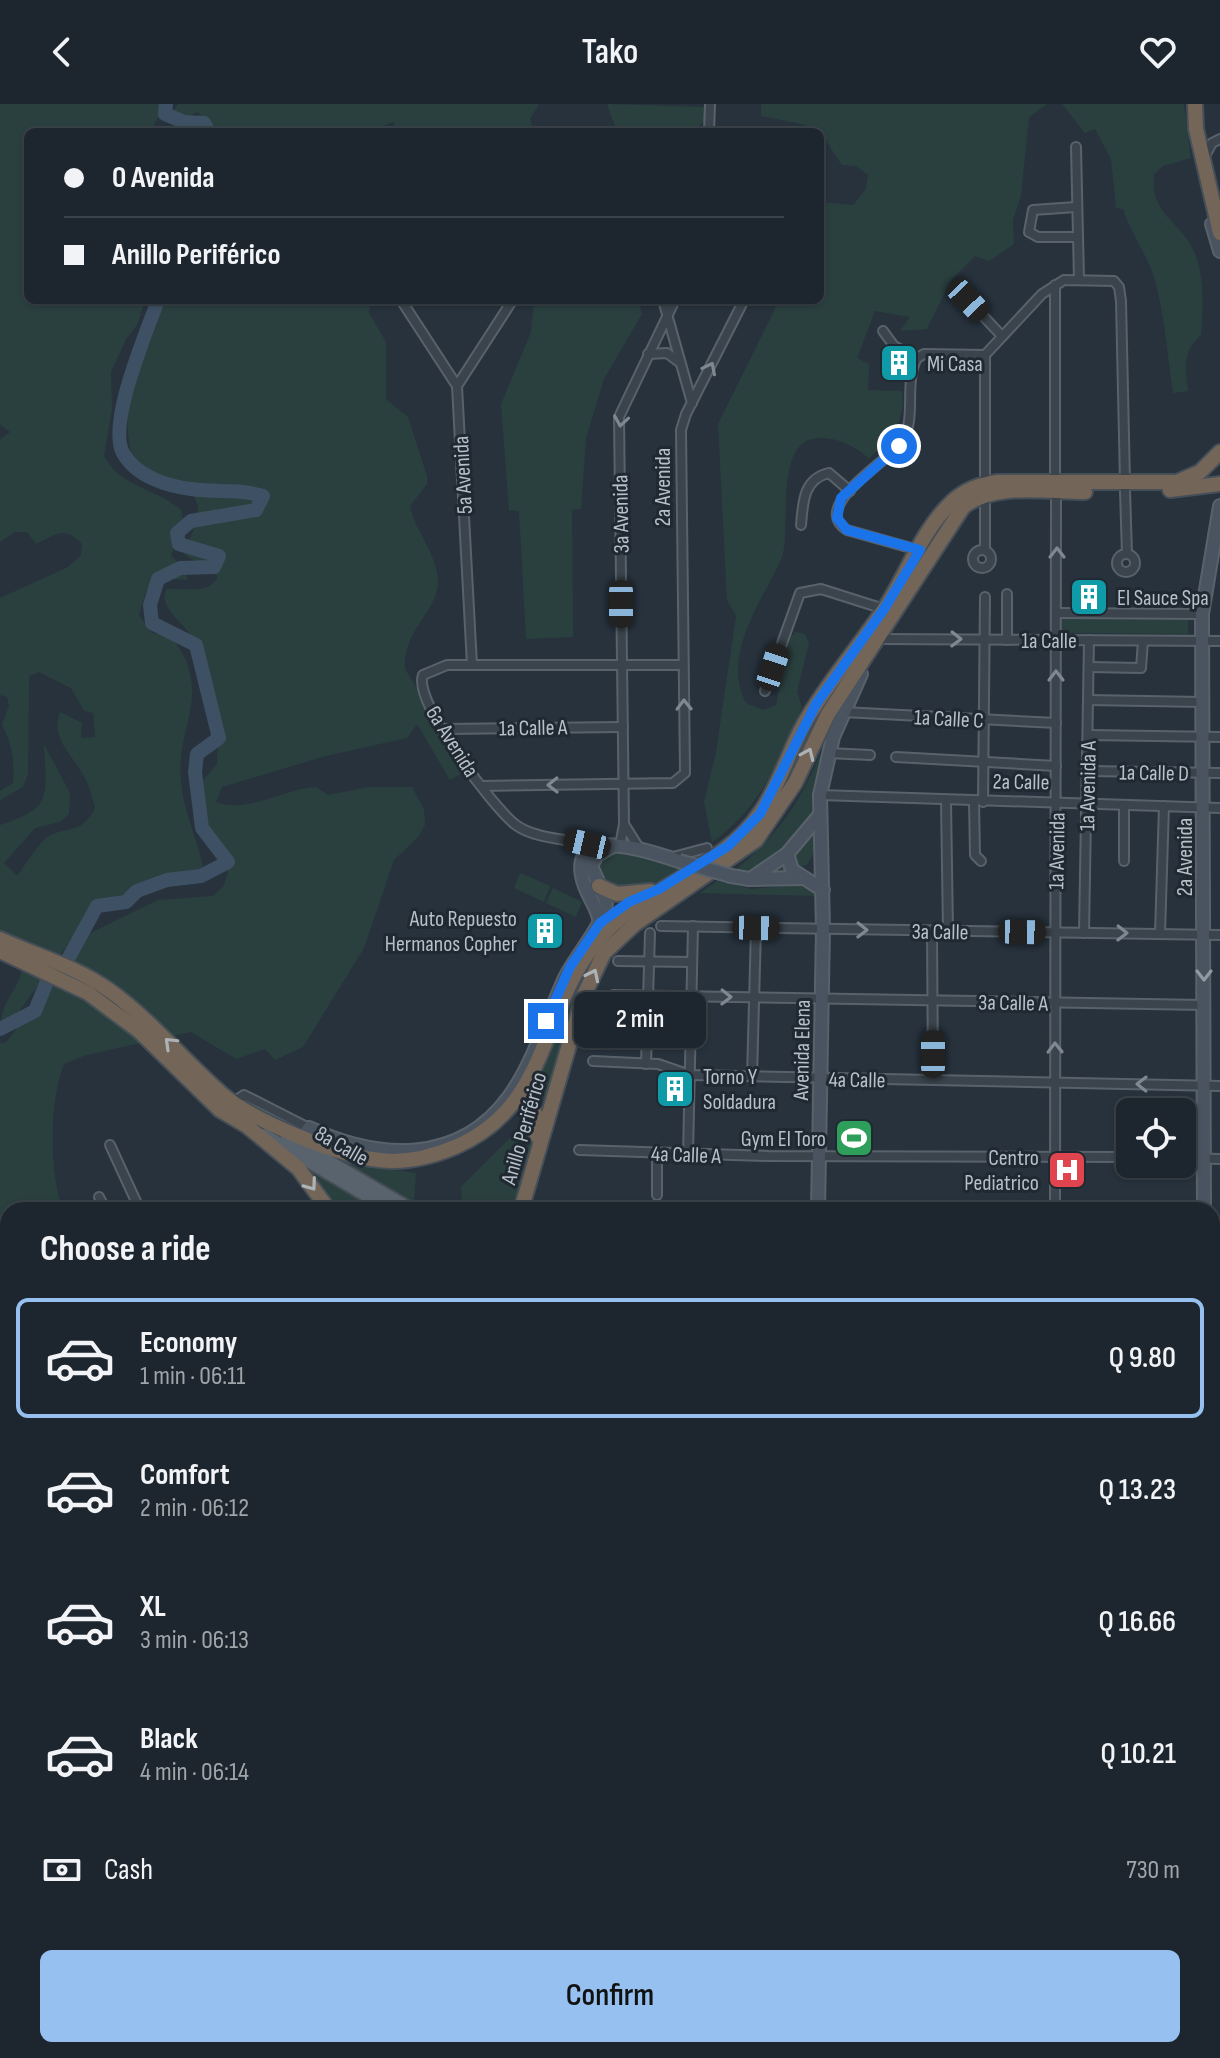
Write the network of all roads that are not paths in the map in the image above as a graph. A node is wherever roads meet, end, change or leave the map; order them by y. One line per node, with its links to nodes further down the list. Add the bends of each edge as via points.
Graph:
1 (710, 104): 3 (street)
2 (1194, 104): 6 (street); 8 (highway); 10 (street, via 1192,138)
3 (709, 128)
4 (1220, 139): 6 (street, via 1212,143)
5 (1076, 147): 7 (street)
6 (1207, 158)
7 (1076, 207): 9 (street); 9 (street, via 1033,210 1029,232 1038,237)
8 (1220, 233)
9 (1077, 237): 11 (street)
10 (1220, 251)
11 (1079, 280): 12 (street); 32 (street, via 1113,281 1119,287)
12 (1055, 285): 21 (street); 31 (street, 1a Avenida)
13 (968, 300): 21 (street)
14 (404, 304): 26 (street)
15 (510, 304): 26 (street)
16 (664, 304): 19 (street)
17 (673, 304): 19 (street, 3a Avenida)
18 (742, 304): 27 (street, 2a Avenida, one-way to 18)
19 (667, 316): 22 (street, 3a Avenida); 25 (street)
20 (883, 331): 24 (street, via 894,346)
21 (1001, 335): 23 (street)
22 (648, 354): 25 (street, via 667,353); 55 (street, 3a Avenida, one-way to 55, via 619,417)
23 (985, 355): 24 (street); 33 (street)
24 (917, 358): 34 (street, via 904,437)
25 (679, 362): 27 (street)
26 (457, 386): 53 (street, 5a Avenida)
27 (692, 403): 54 (street, 2a Avenida, via 681,430)
28 (1220, 452): 29 (highway)
29 (1205, 468): 30 (highway); 32 (highway, via 1177,482)
30 (1220, 484): 32 (highway)
31 (1055, 487): 32 (highway); 33 (highway); 43 (street, 1a Avenida, one-way to 31)
32 (1125, 487): 39 (street)
33 (985, 489): 37 (highway, Anillo Periférico, via 950,504); 38 (street); 45 (highway, Anillo Periférico, via 950,523)
34 (850, 491): 36 (street, via 829,473 818,477 805,493); 37 (street, via 836,512 842,527)
35 (1220, 510): 44 (street, 2a Avenida)
36 (801, 525)
37 (920, 550): 42 (highway, Anillo Periférico)
38 (985, 550)
39 (1127, 554)
40 (1007, 594): 47 (street)
41 (985, 597): 46 (street)
42 (884, 609): 57 (street, via 821,589 805,590 793,604); 103 (highway, Anillo Periférico, via 816,704 760,814 728,846)
43 (1057, 613): 44 (street, 1a Calle); 48 (street, 1a Avenida)
44 (1202, 614): 51 (street, 2a Avenida)
45 (878, 639): 46 (street, 1a Calle, one-way to 46); 60 (street, Avenida Elena); 143 (highway, Anillo Periférico, one-way to 45, via 583,997 604,953 635,924 756,840)
46 (984, 640): 47 (street, 1a Calle); 61 (street)
47 (1007, 640): 48 (street, 1a Calle)
48 (1056, 640): 49 (street, 1a Calle); 62 (street, 1a Avenida, one-way to 48)
49 (1089, 640): 50 (street, 1a Calle); 56 (street, 1a Avenida A)
50 (1143, 641): 51 (street, 1a Calle); 56 (street, via 1141,668)
51 (1202, 641): 52 (street, 1a Calle); 59 (street, 2a Avenida)
52 (1220, 641)
53 (472, 665): 55 (street); 64 (street, 6a Avenida, via 429,669 420,681)
54 (683, 665): 55 (street); 76 (street, 2a Avenida, one-way to 54, via 679,781 685,773)
55 (621, 666): 63 (street, 3a Avenida)
56 (1089, 667): 58 (street, 1a Avenida A)
57 (765, 691)
58 (1088, 700): 59 (street); 65 (street, 1a Avenida A)
59 (1203, 702): 66 (street, 2a Avenida)
60 (842, 712): 61 (street, 1a Calle C); 68 (street, Avenida Elena)
61 (983, 720): 62 (street, 1a Calle C); 71 (street)
62 (1056, 723): 72 (street, 1a Avenida)
63 (623, 727): 64 (street, 1a Calle A); 76 (street, 3a Avenida)
64 (443, 729): 77 (street, 6a Avenida)
65 (1088, 735): 66 (street); 73 (street, 1a Avenida A)
66 (1203, 737): 67 (street); 74 (street, 2a Avenida)
67 (1220, 737)
68 (828, 753): 69 (street); 78 (street, Avenida Elena)
69 (870, 755)
70 (896, 757): 71 (street)
71 (983, 762): 72 (street); 80 (street)
72 (1056, 766): 81 (street, 1a Avenida)
73 (1087, 771): 74 (street, 1a Calle D); 82 (street, 1a Avenida A)
74 (1203, 773): 75 (street, 1a Calle D); 85 (street, 2a Avenida)
75 (1220, 773)
76 (623, 785): 77 (street, one-way to 77); 88 (street, 3a Avenida)
77 (482, 786): 91 (street, via 517,826)
78 (820, 795): 79 (street, 2a Calle); 87 (street, Avenida Elena)
79 (946, 801): 80 (street, 2a Calle); 111 (street)
80 (978, 802): 81 (street, 2a Calle); 97 (street, via 975,855)
81 (1056, 803): 82 (street, 2a Calle); 112 (street, 1a Avenida)
82 (1086, 804): 83 (street, 2a Calle); 114 (street, 1a Avenida A)
83 (1124, 805): 84 (street, 2a Calle); 98 (street)
84 (1164, 806): 85 (street, 2a Calle); 115 (street)
85 (1204, 807): 86 (street, 2a Calle); 116 (street, 2a Avenida)
86 (1220, 808)
87 (819, 816): 89 (street); 90 (street, Avenida Elena)
88 (624, 824): 92 (street, 3a Avenida); 93 (street)
89 (804, 837): 90 (street); 95 (street)
90 (821, 840): 99 (street, Avenida Elena)
91 (587, 844)
92 (615, 846): 93 (street); 102 (street, via 591,863); 105 (street, via 590,851 581,865 583,884)
93 (639, 848): 96 (street)
94 (707, 848): 96 (street)
95 (787, 854): 100 (street, via 792,870); 101 (street)
96 (674, 859): 101 (street, bridge)
97 (981, 861)
98 (1124, 861)
99 (822, 865): 100 (street); 104 (street, Avenida Elena)
100 (806, 878): 101 (street); 104 (street)
101 (749, 879)
102 (599, 886): 103 (highway, via 617,894); 105 (street, via 607,903)
103 (659, 889): 105 (highway); 145 (highway, Anillo Periférico, via 622,917 583,961 534,1075)
104 (823, 890): 109 (street, Avenida Elena)
105 (600, 923): 148 (street, Anillo Periférico, via 570,967 519,1081 487,1120 444,1144 401,1153)
106 (661, 926): 107 (street, 3a Calle)
107 (693, 926): 108 (street, 3a Calle); 122 (street)
108 (756, 928): 109 (street, 3a Calle); 126 (street)
109 (823, 929): 110 (street, 3a Calle, one-way to 110); 127 (street, Avenida Elena)
110 (932, 931): 111 (street, 3a Calle); 128 (street)
111 (948, 931): 112 (street, 3a Calle)
112 (1055, 932): 114 (street, 3a Calle); 129 (street, 1a Avenida)
113 (650, 933): 121 (street)
114 (1084, 933): 115 (street, 3a Calle, one-way to 115)
115 (1160, 934): 116 (street, 3a Calle)
116 (1204, 934): 117 (street, 3a Calle); 130 (street, 2a Avenida, one-way to 130)
117 (1220, 935)
118 (0, 939): 144 (highway, Anillo Periférico, one-way to 118, via 148,1021 106,988)
119 (0, 951): 144 (highway, Anillo Periférico, via 88,993)
120 (618, 961): 121 (street)
121 (649, 961): 122 (street); 124 (street)
122 (692, 962): 125 (street)
123 (613, 995): 124 (street, 3a Calle A)
124 (648, 995): 125 (street, 3a Calle A); 132 (street)
125 (692, 997): 126 (street, 3a Calle A, one-way to 126); 133 (street)
126 (754, 998): 127 (street, 3a Calle A); 137 (street)
127 (822, 999): 128 (street, 3a Calle A); 138 (street, Avenida Elena)
128 (932, 1001): 129 (street, 3a Calle A); 139 (street)
129 (1054, 1003): 130 (street, 3a Calle A); 140 (street, 1a Avenida, one-way to 129)
130 (1204, 1005): 141 (street, 2a Avenida)
131 (596, 1029): 132 (street)
132 (647, 1030): 133 (street); 135 (street)
133 (691, 1030): 136 (street)
134 (593, 1061): 135 (street, 4a Calle)
135 (646, 1064): 136 (street, 4a Calle)
136 (690, 1075): 137 (street, 4a Calle); 152 (street)
137 (752, 1077): 138 (street, 4a Calle)
138 (821, 1079): 139 (street, 4a Calle); 154 (street, Avenida Elena)
139 (933, 1080): 140 (street, 4a Calle)
140 (1056, 1083): 141 (street, 4a Calle, one-way to 140); 153 (street, 1a Avenida)
141 (1204, 1085): 142 (street, 4a Calle); 157 (street, 2a Avenida)
142 (1220, 1086)
143 (557, 1088): 146 (highway); 159 (highway, Anillo Periférico)
144 (227, 1103): 147 (highway, Anillo Periférico); 148 (street, Anillo Periférico, via 244,1095)
145 (511, 1107): 146 (highway); 148 (highway, Anillo Periférico, via 466,1142 414,1159 373,1160 326,1148)
146 (535, 1113): 159 (highway)
147 (250, 1120): 148 (highway, Anillo Periférico); 164 (highway, Anillo Periférico, one-way to 164); 165 (main road); 166 (main road, 8a Calle)
148 (306, 1133)
149 (110, 1145): 163 (street)
150 (579, 1150): 151 (street, 4a Calle A)
151 (657, 1154): 152 (street, 4a Calle A); 160 (street)
152 (688, 1155): 154 (street, 4a Calle A)
153 (1055, 1155): 154 (street, 4a Calle A); 155 (street, 4a Calle A); 169 (street, 1a Avenida)
154 (819, 1157): 168 (street, Avenida Elena)
155 (1116, 1157)
156 (1196, 1158): 157 (street)
157 (1204, 1158): 158 (street); 170 (street, 2a Avenida)
158 (1220, 1159)
159 (535, 1169): 167 (highway, Anillo Periférico)
160 (657, 1195)
161 (99, 1197): 162 (street)
162 (102, 1202)
163 (136, 1202)
164 (323, 1202)
165 (378, 1202)
166 (398, 1202)
167 (524, 1202)
168 (818, 1202)
169 (1055, 1202)
170 (1204, 1202)

